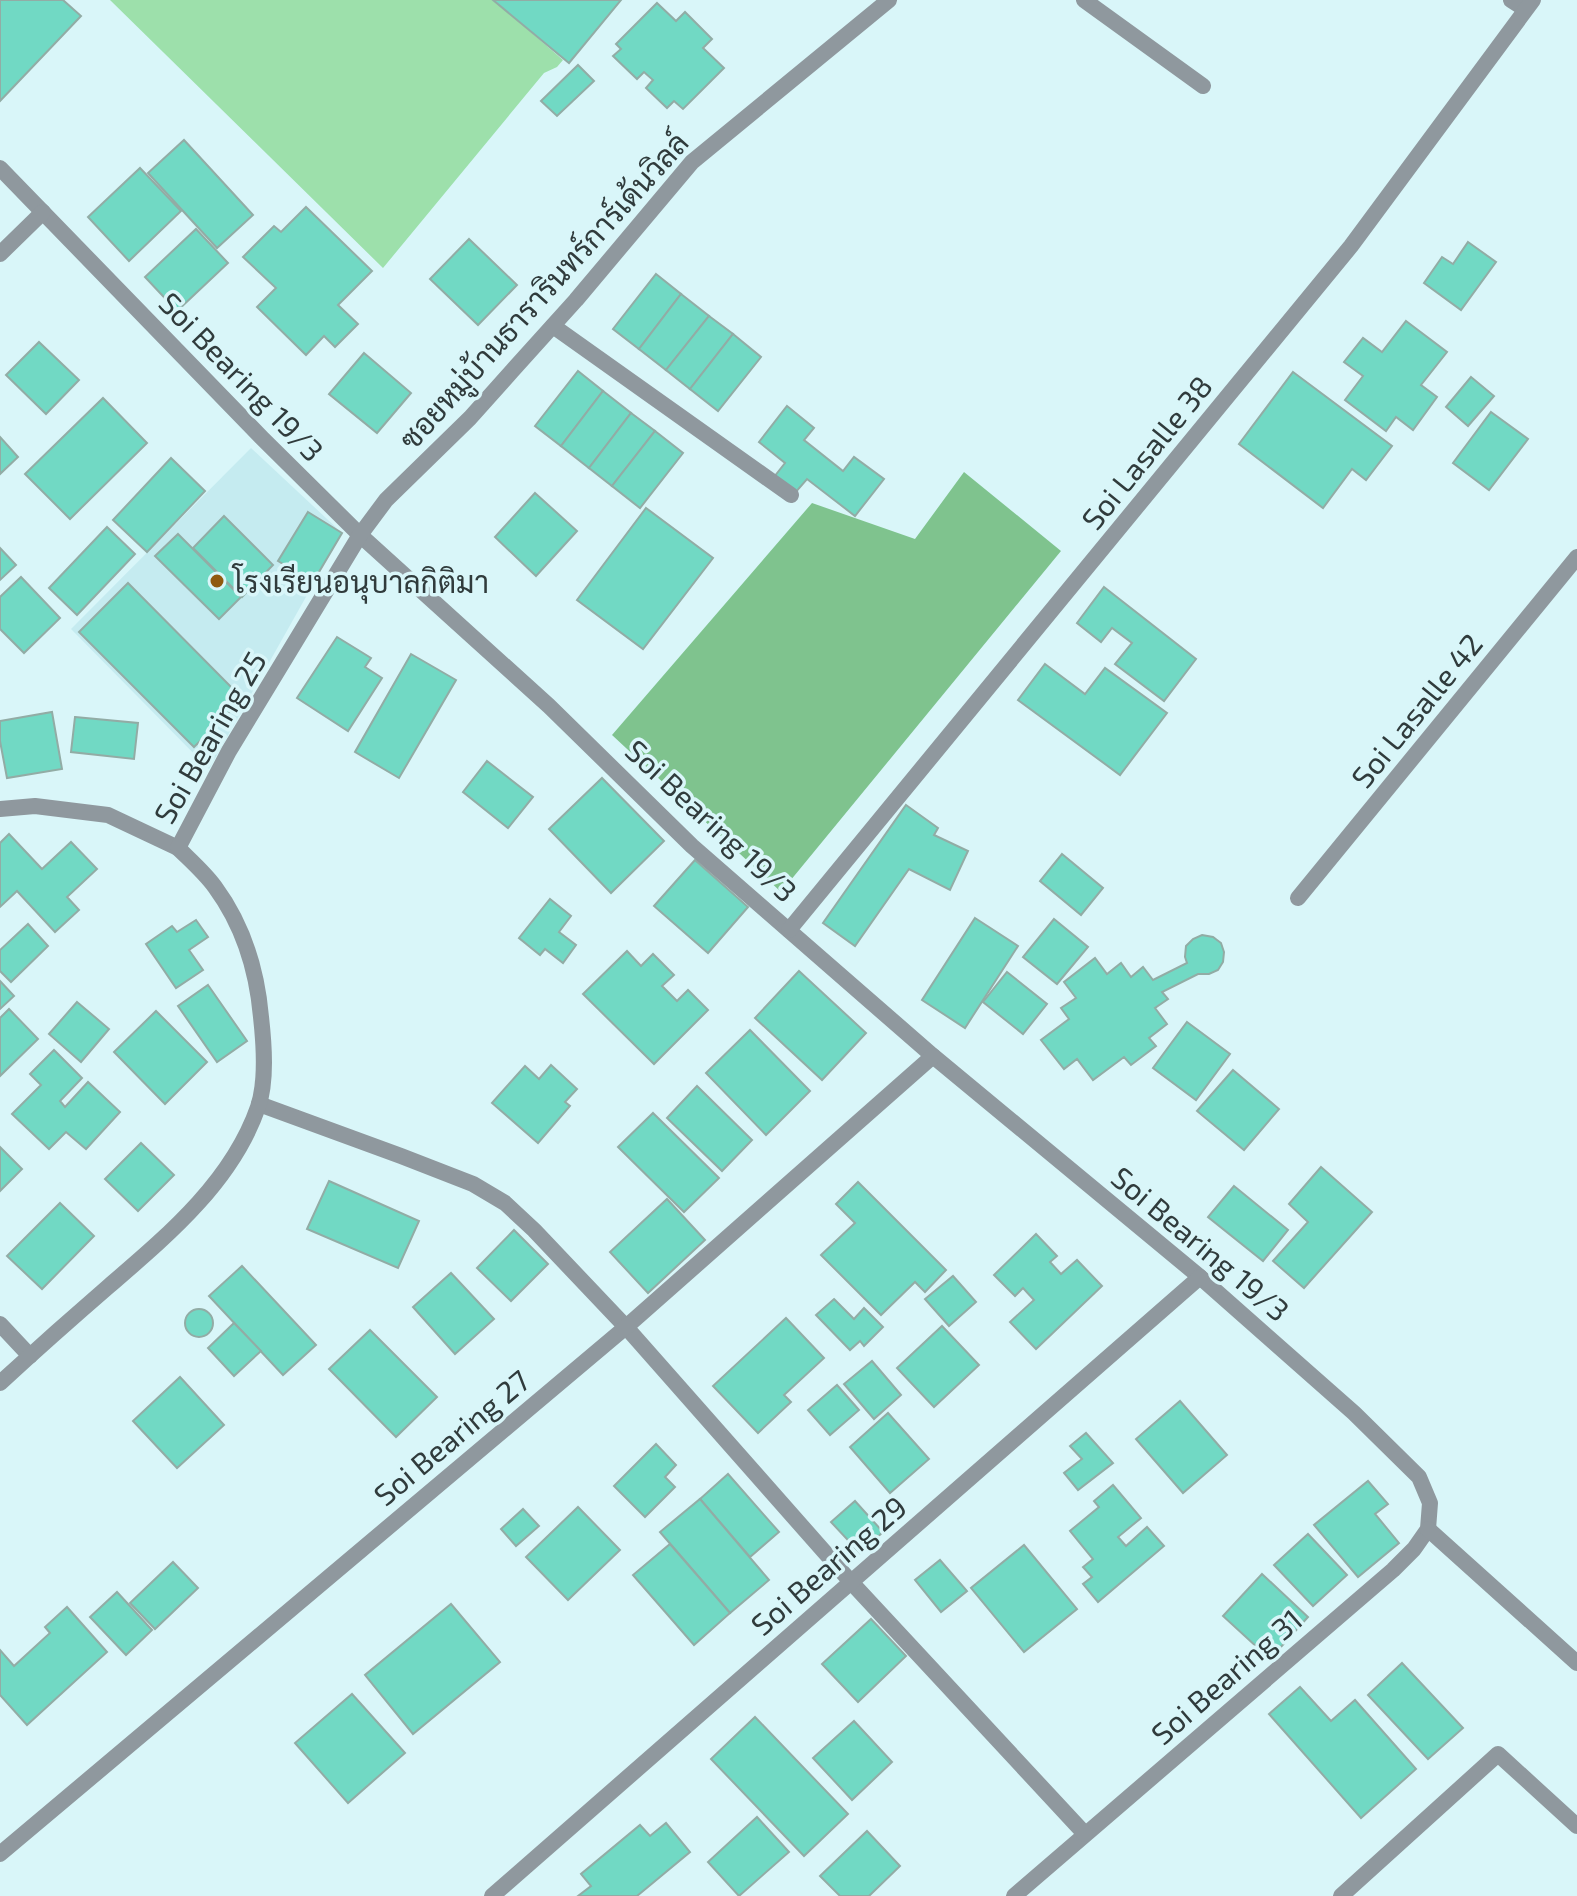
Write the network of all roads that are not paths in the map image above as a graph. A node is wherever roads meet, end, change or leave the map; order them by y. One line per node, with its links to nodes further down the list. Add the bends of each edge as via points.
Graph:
1 (1084, 0): 4 (street)
2 (884, 1): 8 (street, ซอยหมู่บ้านธารารินทร์การ์เด้นวิลล์, via 692,162)
3 (1523, 3): 15 (street, Soi Lasalle 38, via 1351,246)
4 (1203, 86)
5 (0, 168): 6 (street, Soi Bearing 19/3)
6 (43, 212): 7 (street); 10 (street, Soi Bearing 19/3)
7 (0, 254)
8 (553, 326): 9 (street); 10 (street, ซอยหมู่บ้านธารารินทร์การ์เด้นวิลล์, via 386,500)
9 (791, 495)
10 (360, 535): 13 (street, Soi Bearing 25, via 229,751); 15 (street, Soi Bearing 19/3)
11 (1577, 557): 14 (street, Soi Lasalle 42)
12 (0, 809): 13 (street, via 35,806 108,815)
13 (178, 848): 17 (street, Soi Bearing 25, via 215,886 244,938 259,990 264,1067)
14 (1298, 898)
15 (789, 930): 16 (street, Soi Bearing 19/3)
16 (933, 1056): 18 (street, Soi Bearing 19/3); 20 (street, Soi Bearing 27)
17 (259, 1104): 20 (street, via 473,1184 505,1203); 21 (street, Soi Bearing 25, via 240,1146 185,1217)
18 (1200, 1277): 23 (street, Soi Bearing 19/3, via 1419,1477 1430,1503); 24 (street, Soi Bearing 29)
19 (0, 1324): 21 (street)
20 (626, 1327): 24 (street); 28 (street, Soi Bearing 27)
21 (30, 1356): 22 (street, Soi Bearing 25)
22 (0, 1383)
23 (1428, 1529): 25 (street); 27 (street, Soi Bearing 31, via 1393,1570)
24 (851, 1582): 27 (street); 29 (street, Soi Bearing 29)
25 (1577, 1663)
26 (1577, 1826): 31 (street, via 1498,1754)
27 (1085, 1834): 30 (street, Soi Bearing 31)
28 (0, 1854)
29 (492, 1896)
30 (1014, 1896)
31 (1341, 1896)

